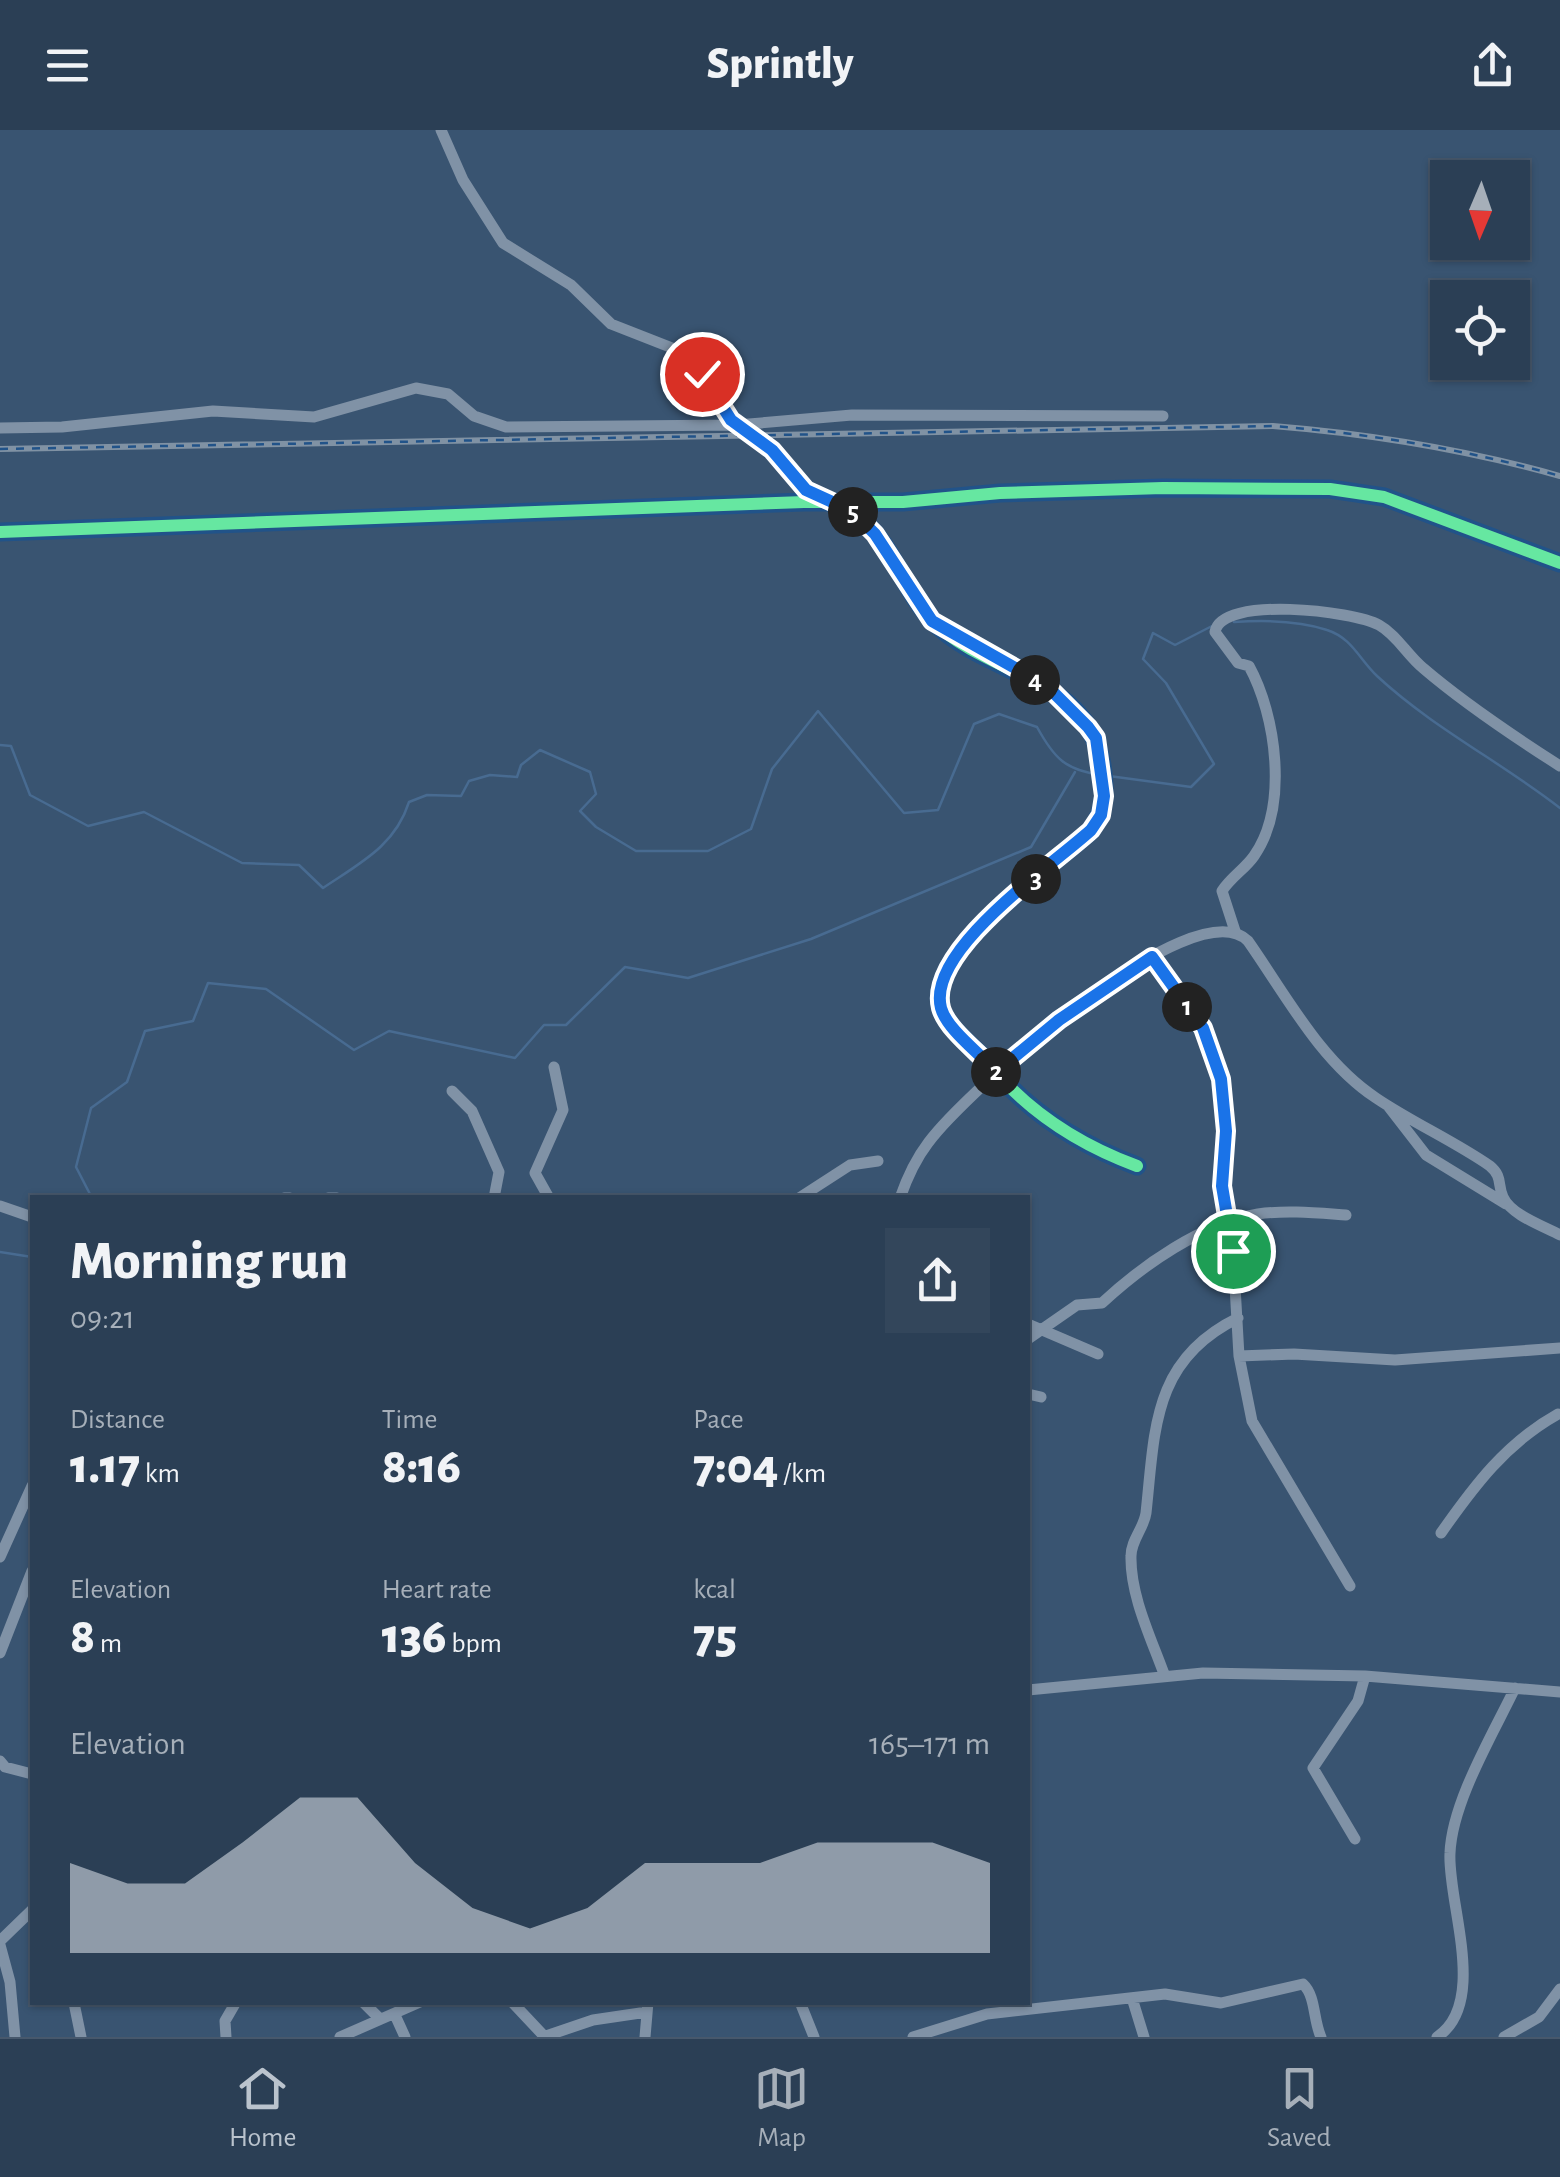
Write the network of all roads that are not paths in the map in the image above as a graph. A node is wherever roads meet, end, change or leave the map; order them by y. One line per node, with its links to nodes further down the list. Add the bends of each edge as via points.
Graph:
1 (442, 130): 3 (street, via 502,243 572,285 611,324 684,353)
2 (1163, 416): 3 (street, via 852,415)
3 (737, 425): 4 (street, via 506,427 474,416 448,394 416,388 314,417 213,411); 5 (street, via 772,450 806,490)
4 (0, 428)
5 (832, 503): 6 (street); 7 (street, via 1145,488 1330,489 1384,496); 12 (street, via 852,511 887,548 932,621 1047,686 1096,738 1104,782 1101,815 968,938 944,979 945,1018)
6 (0, 532)
7 (1560, 563)
8 (1560, 766): 9 (street, via 1436,678 1374,622 1279,608 1224,618 1215,632 1259,684 1274,746 1262,837 1222,891)
9 (1234, 931): 10 (street, via 1188,940); 14 (street, via 1248,941 1310,1031)
10 (1152, 957): 12 (street); 25 (street, via 1203,1028 1221,1079 1222,1186)
11 (554, 1066): 18 (street, via 563,1110 534,1173)
12 (996, 1072): 16 (street, via 1076,1141); 20 (street, via 928,1142)
13 (452, 1092): 17 (street, via 472,1111 498,1172)
14 (1386, 1104): 22 (street, via 1426,1155); 22 (street, via 1490,1166)
15 (878, 1161): 19 (street, via 850,1165)
16 (1137, 1166)
17 (494, 1195)
18 (547, 1195)
19 (804, 1195)
20 (902, 1195)
21 (0, 1206): 24 (street)
22 (1510, 1206): 26 (street)
23 (1346, 1215): 25 (street, via 1274,1213)
24 (30, 1217)
25 (1230, 1224): 27 (street); 29 (street, via 1128,1278 1102,1304 1078,1304)
26 (1560, 1236)
27 (1238, 1318): 33 (street); 43 (street, via 1197,1341 1175,1370 1148,1460 1146,1510 1130,1558)
28 (1030, 1325): 29 (street)
29 (1040, 1330): 30 (street); 32 (street)
30 (1030, 1338)
31 (1560, 1348): 33 (street, via 1394,1360)
32 (1098, 1354)
33 (1239, 1356): 41 (street, via 1262,1442)
34 (1030, 1394): 35 (street)
35 (1042, 1397)
36 (1558, 1414): 38 (street, via 1500,1458)
37 (30, 1490): 39 (street)
38 (1441, 1533)
39 (0, 1557)
40 (30, 1576): 42 (street)
41 (1350, 1586)
42 (0, 1653)
43 (1164, 1674): 44 (street); 46 (street)
44 (1365, 1676): 45 (street); 50 (street, via 1358,1701 1313,1768)
45 (1515, 1688): 47 (street); 75 (street, via 1452,1840 1461,1986 1453,2021)
46 (1030, 1690)
47 (1560, 1692)
48 (0, 1762): 49 (street)
49 (30, 1773)
50 (1355, 1839)
51 (30, 1912): 52 (street)
52 (0, 1943): 64 (street)
53 (1560, 1989): 76 (street, via 1539,2017)
54 (1132, 1998): 72 (street, via 963,2018); 73 (street); 74 (street, via 1174,1994 1220,2002 1303,1984)
55 (74, 2005): 65 (street)
56 (234, 2005): 66 (street)
57 (365, 2005): 63 (street)
58 (414, 2005): 62 (street)
59 (515, 2005): 69 (street)
60 (801, 2005): 71 (street)
61 (648, 2007): 69 (street); 70 (street)
62 (395, 2015): 63 (street); 68 (street)
63 (380, 2019): 67 (street)
64 (15, 2037)
65 (81, 2037)
66 (226, 2037)
67 (340, 2037)
68 (405, 2037)
69 (543, 2037)
70 (646, 2037)
71 (814, 2037)
72 (912, 2037)
73 (1144, 2037)
74 (1321, 2037)
75 (1437, 2037)
76 (1504, 2037)

